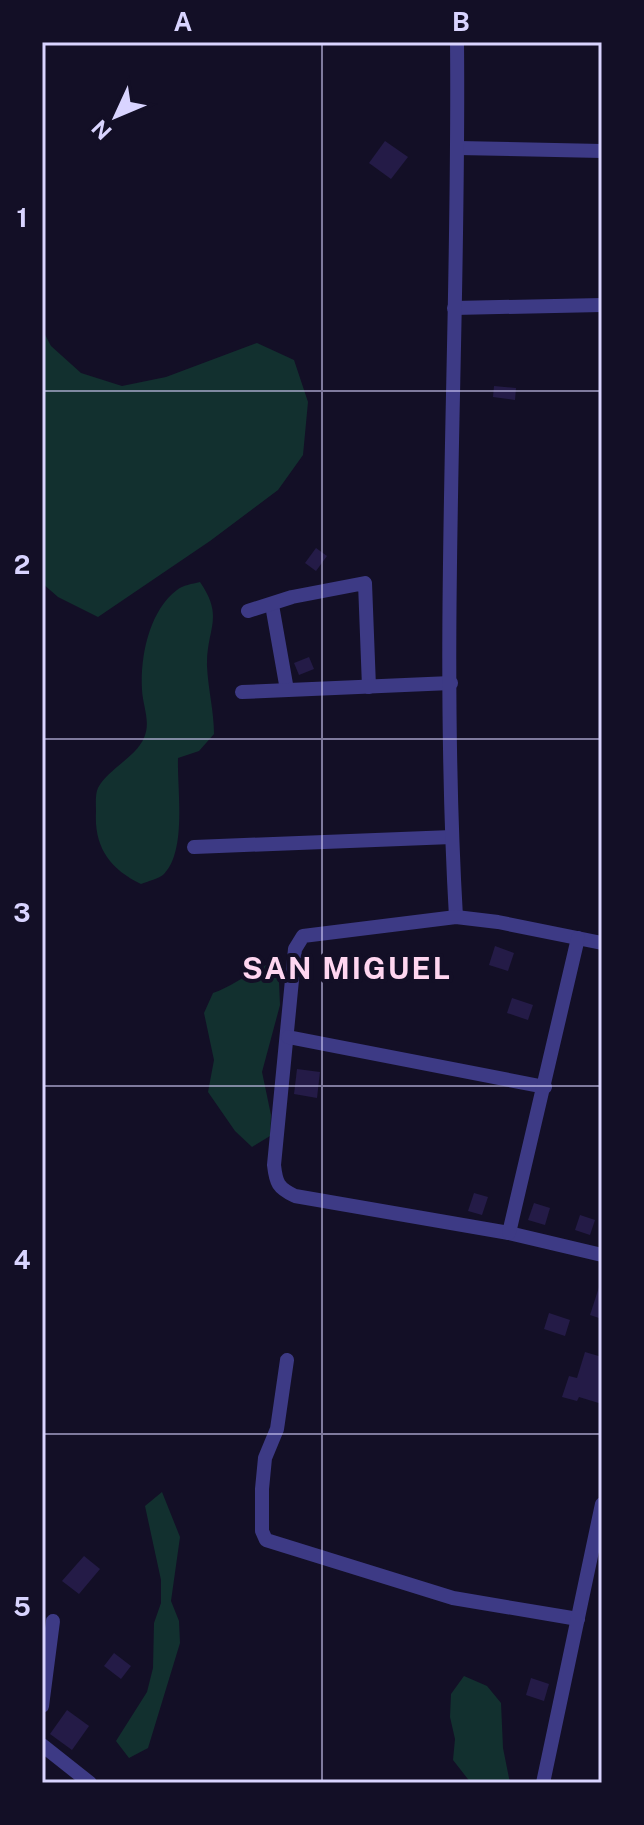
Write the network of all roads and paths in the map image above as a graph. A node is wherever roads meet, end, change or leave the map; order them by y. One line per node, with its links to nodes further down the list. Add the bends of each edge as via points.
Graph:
1 (457, 42): 2 (street)
2 (458, 148): 3 (street); 5 (street)
3 (602, 151)
4 (602, 305): 5 (street)
5 (454, 308): 8 (street)
6 (272, 605): 7 (street); 9 (street, via 365,583); 10 (street)
7 (248, 611)
8 (451, 683): 9 (street); 12 (street)
9 (369, 687): 10 (street)
10 (287, 690): 11 (street)
11 (242, 692)
12 (452, 837): 13 (street); 14 (street)
13 (194, 847)
14 (456, 917): 15 (street); 17 (street, via 303,936 295,949)
15 (578, 938): 16 (street); 18 (street)
16 (602, 943)
17 (288, 1037): 18 (street); 19 (street, via 274,1154 276,1183 282,1190 316,1201)
18 (545, 1087): 19 (street)
19 (509, 1233): 20 (street)
20 (602, 1255)
21 (287, 1360): 24 (street, via 277,1429 265,1458 266,1540 453,1598)
22 (602, 1504): 23 (street)
23 (597, 1549): 24 (street)
24 (578, 1619): 29 (street)
25 (53, 1621): 26 (street)
26 (42, 1706)
27 (42, 1745): 28 (street)
28 (90, 1783)
29 (543, 1783)

